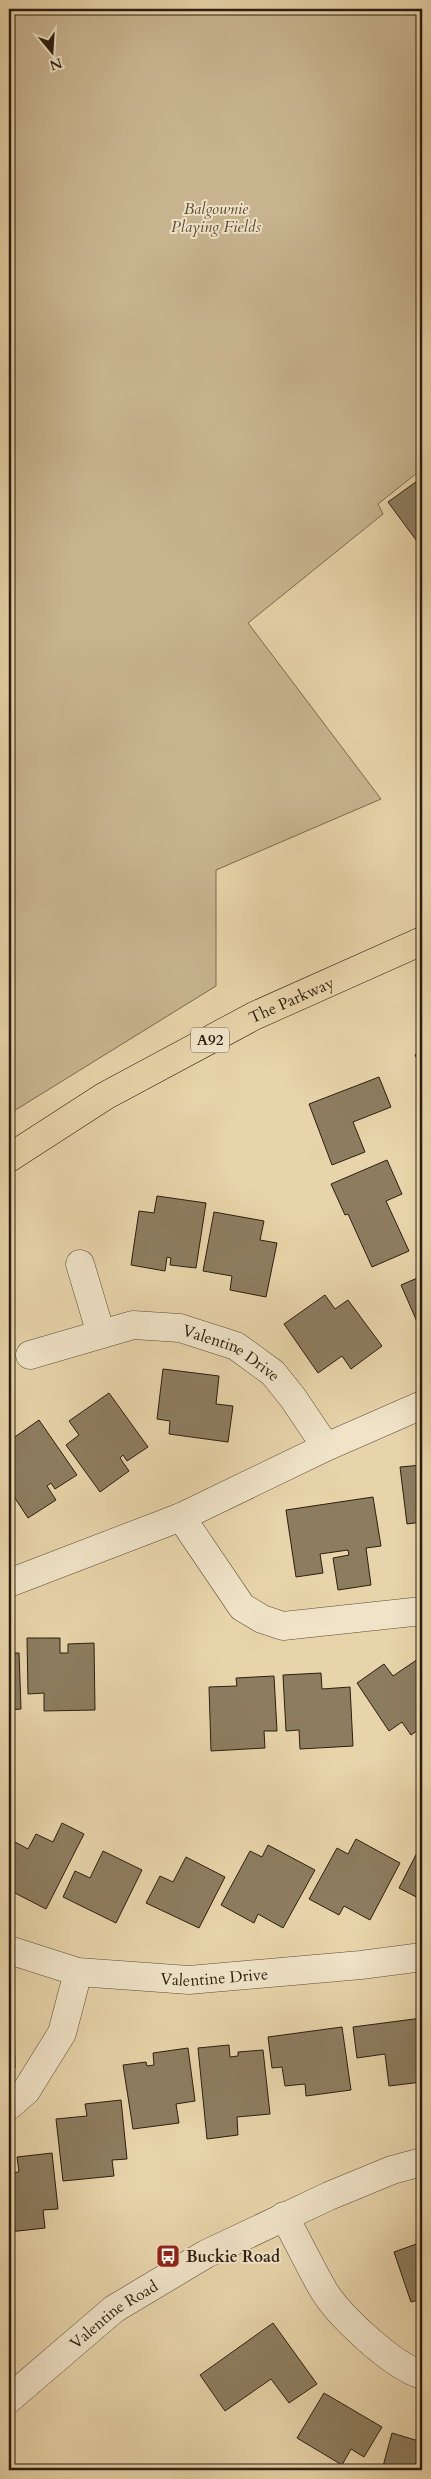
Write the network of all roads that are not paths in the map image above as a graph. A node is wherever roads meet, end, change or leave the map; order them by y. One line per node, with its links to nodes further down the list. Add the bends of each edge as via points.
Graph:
1 (422, 942): 2 (main road, The Parkway / A92, via 254,1016 105,1096)
2 (9, 1158)
3 (80, 1264): 4 (street)
4 (101, 1334): 5 (street, Valentine Drive); 7 (street, Valentine Drive, via 133,1325 180,1328 236,1346 273,1373)
5 (30, 1355)
6 (422, 1405): 7 (street)
7 (326, 1447): 8 (street)
8 (181, 1517): 9 (street); 10 (street, via 242,1607 262,1619 283,1626)
9 (9, 1582)
10 (422, 1611)
11 (9, 1950): 13 (street, Valentine Drive)
12 (422, 1957): 13 (street, Valentine Drive, via 190,1980)
13 (78, 1972): 14 (street, via 62,2033 26,2091)
14 (9, 2106)
15 (422, 2162): 16 (street, Valentine Road, via 392,2170)
16 (284, 2216): 17 (street, via 325,2293 388,2357); 18 (street, Valentine Road, via 206,2254 114,2309)
17 (422, 2375)
18 (9, 2399)

